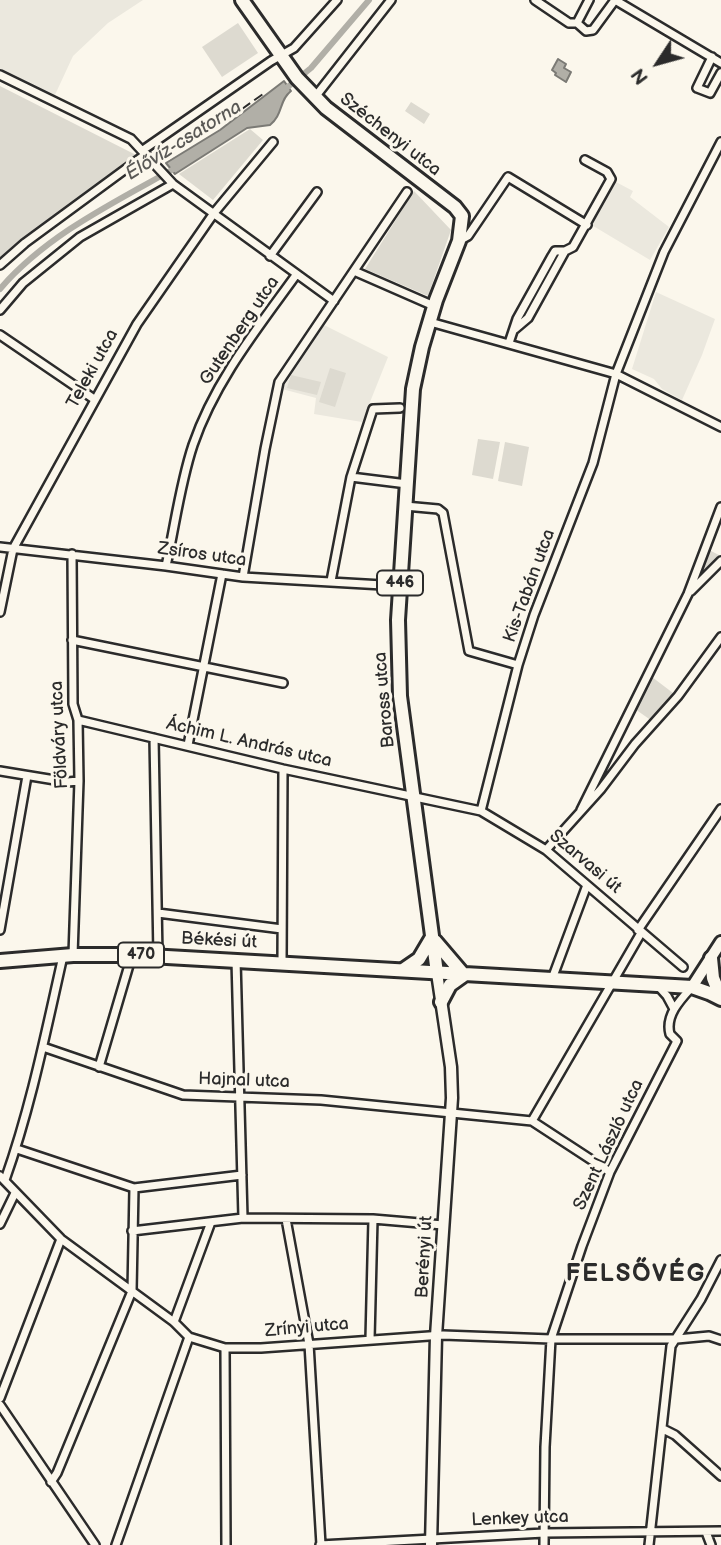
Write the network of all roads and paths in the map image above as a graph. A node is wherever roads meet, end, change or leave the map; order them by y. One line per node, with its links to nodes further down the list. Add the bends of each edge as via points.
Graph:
1 (242, 0): 9 (main road, 446)
2 (337, 0): 9 (street)
3 (391, 0): 13 (street)
4 (535, 0): 7 (street, via 569,23)
5 (589, 0): 7 (street)
6 (615, 0): 7 (street, via 593,30 586,31); 8 (street)
7 (577, 23)
8 (712, 57): 10 (street); 11 (street, via 697,88 710,93)
9 (284, 61): 13 (main road, 446); 16 (street)
10 (721, 63)
11 (721, 73)
12 (0, 75): 16 (street, via 131,139)
13 (311, 94): 23 (main road, Széchenyi utca / 446, via 462,216)
14 (273, 142): 21 (street, Teleki utca)
15 (721, 142): 34 (street, Kis-Tabán utca, via 664,253)
16 (145, 152): 18 (street); 25 (street)
17 (584, 160): 22 (street, via 611,179)
18 (170, 181): 21 (street); 30 (street, via 80,237 23,283)
19 (317, 192): 24 (street)
20 (407, 192): 26 (street)
21 (214, 214): 24 (street); 35 (street, Teleki utca, via 137,324)
22 (587, 225): 23 (street, via 508,177 468,236); 33 (street, via 573,247 565,251)
23 (459, 241): 29 (main road, 446)
24 (270, 256): 27 (street)
25 (0, 265)
26 (354, 271): 28 (street); 29 (street)
27 (296, 275): 28 (street); 46 (street, Gutenberg utca, via 226,372 204,418 183,484)
28 (334, 301): 48 (street, via 279,382)
29 (434, 306): 31 (main road, 446)
30 (0, 310)
31 (430, 322): 33 (street); 39 (main road, Baross utca / 446, via 417,369)
32 (0, 335): 35 (street)
33 (509, 343): 34 (street)
34 (616, 374): 37 (street); 55 (street, Kis-Tabán utca, via 593,463)
35 (94, 399): 43 (street, Teleki utca)
36 (400, 408): 38 (street, via 373,409)
37 (721, 427)
38 (351, 477): 39 (street); 49 (street)
39 (407, 484): 40 (main road, Baross utca / 446)
40 (405, 506): 50 (main road, Baross utca / 446); 55 (street, via 443,513 469,651)
41 (721, 507): 51 (street)
42 (0, 547): 43 (street, Zsíros utca)
43 (13, 549): 44 (street, Zsíros utca); 52 (street, Teleki utca)
44 (72, 554): 46 (street, Zsíros utca); 54 (street, Földváry utca)
45 (721, 561): 51 (street)
46 (166, 566): 47 (street, Zsíros utca)
47 (222, 574): 48 (street, Zsíros utca); 56 (street)
48 (243, 577): 49 (street, Zsíros utca)
49 (331, 581): 50 (street, Zsíros utca)
50 (400, 586): 67 (main road, Baross utca / 446, via 398,677)
51 (688, 594): 61 (street)
52 (0, 612)
53 (721, 637): 62 (street)
54 (72, 640): 56 (street); 58 (street, Földváry utca, via 73,704)
55 (518, 665): 70 (street, Kis-Tabán utca)
56 (203, 668): 57 (street); 60 (street)
57 (284, 683)
58 (78, 720): 59 (street, Áchim L. András utca); 66 (street, Földváry utca)
59 (154, 737): 60 (street, Áchim L. András utca); 73 (street)
60 (188, 745): 63 (street, Áchim L. András utca)
61 (608, 754): 62 (street); 69 (street)
62 (621, 764): 69 (street)
63 (283, 769): 67 (street, Áchim L. András utca); 74 (street)
64 (0, 771): 65 (street)
65 (27, 776): 66 (street); 75 (street)
66 (79, 781): 80 (street, Földváry utca)
67 (413, 796): 70 (street, Szarvasi út); 77 (main road, Baross utca / 446)
68 (721, 809): 76 (street)
69 (581, 810): 71 (street)
70 (481, 811): 71 (street, Szarvasi út)
71 (547, 850): 72 (street, Szarvasi út)
72 (587, 885): 76 (street, Szarvasi út); 90 (street)
73 (158, 913): 74 (street); 81 (street)
74 (282, 929): 85 (street)
75 (0, 930)
76 (639, 931): 86 (street, Szarvasi út); 91 (street)
77 (432, 937): 87 (main road, via 419,959); 88 (main road, Baross utca / 446); 89 (main road)
78 (721, 942): 82 (main road)
79 (132, 955): 80 (main road, Békési út / 470); 81 (main road, Békési út / 470); 98 (street)
80 (68, 956): 84 (main road, Békési út / 470); 97 (street, Földváry utca)
81 (158, 956): 83 (main road, Békési út / 470)
82 (711, 958): 93 (main road); 94 (main road)
83 (236, 960): 85 (main road, Békési út / 470); 99 (street)
84 (0, 961)
85 (282, 962): 87 (main road, Békési út / 470)
86 (683, 967)
87 (403, 970): 88 (main road, Békési út / 470)
88 (437, 973): 89 (main road); 95 (street, Berényi út)
89 (464, 975): 90 (main road); 95 (main road, via 450,985)
90 (552, 980): 91 (main road)
91 (611, 984): 92 (main road); 101 (street)
92 (657, 986): 93 (main road); 96 (street)
93 (692, 987): 94 (main road); 96 (street)
94 (721, 999)
95 (441, 1002): 100 (street, Berényi út, via 451,1067)
96 (674, 1009): 103 (street, Szent László utca, via 668,1028 677,1041)
97 (43, 1047): 98 (street, Hajnal utca); 102 (street, Földváry utca)
98 (99, 1067): 99 (street, Hajnal utca, via 183,1095)
99 (239, 1096): 100 (street, Hajnal utca); 104 (street)
100 (452, 1113): 101 (street, Hajnal utca); 113 (street, Berényi út)
101 (532, 1121): 103 (street)
102 (17, 1149): 105 (street, Földváry utca); 106 (street)
103 (610, 1172): 122 (street, Szent László utca)
104 (242, 1175): 106 (street); 108 (street)
105 (3, 1178): 107 (street, Zrínyi utca)
106 (134, 1188): 114 (street)
107 (15, 1193): 112 (street); 115 (street, Zrínyi utca)
108 (243, 1218): 109 (street); 111 (street)
109 (286, 1219): 110 (street); 125 (street)
110 (373, 1219): 113 (street); 121 (street)
111 (211, 1222): 114 (street); 118 (street)
112 (0, 1224)
113 (443, 1224): 119 (street, Berényi út)
114 (132, 1231): 117 (street)
115 (61, 1240): 117 (street, Zrínyi utca); 127 (street)
116 (721, 1260): 123 (street)
117 (132, 1291): 118 (street, Zrínyi utca); 131 (street)
118 (174, 1322): 120 (street, Zrínyi utca)
119 (436, 1336): 121 (street, Zrínyi utca); 122 (street, Zrínyi utca); 136 (street, Berényi út)
120 (189, 1337): 126 (street, Zrínyi utca); 138 (street)
121 (370, 1339): 125 (street, Zrínyi utca)
122 (551, 1339): 123 (street, Zrínyi utca); 134 (street, Szent László utca)
123 (677, 1339): 124 (street, Zrínyi utca, via 709,1336); 129 (street, via 671,1346)
124 (721, 1340)
125 (309, 1344): 126 (street, Zrínyi utca); 140 (street)
126 (225, 1348): 139 (street)
127 (0, 1398)
128 (0, 1405): 131 (street)
129 (663, 1429): 130 (street); 135 (street)
130 (721, 1476)
131 (51, 1482): 137 (street)
132 (721, 1531): 133 (street, Lenkey utca)
133 (706, 1532): 135 (street, Lenkey utca); 143 (street)
134 (544, 1533): 135 (street, Lenkey utca); 136 (street, Lenkey utca); 141 (street, Szent László utca)
135 (649, 1533): 142 (street)
136 (431, 1542): 140 (street, Lenkey utca)
137 (95, 1545)
138 (116, 1545)
139 (226, 1545)
140 (321, 1545)
141 (544, 1545)
142 (649, 1545)
143 (711, 1545)

